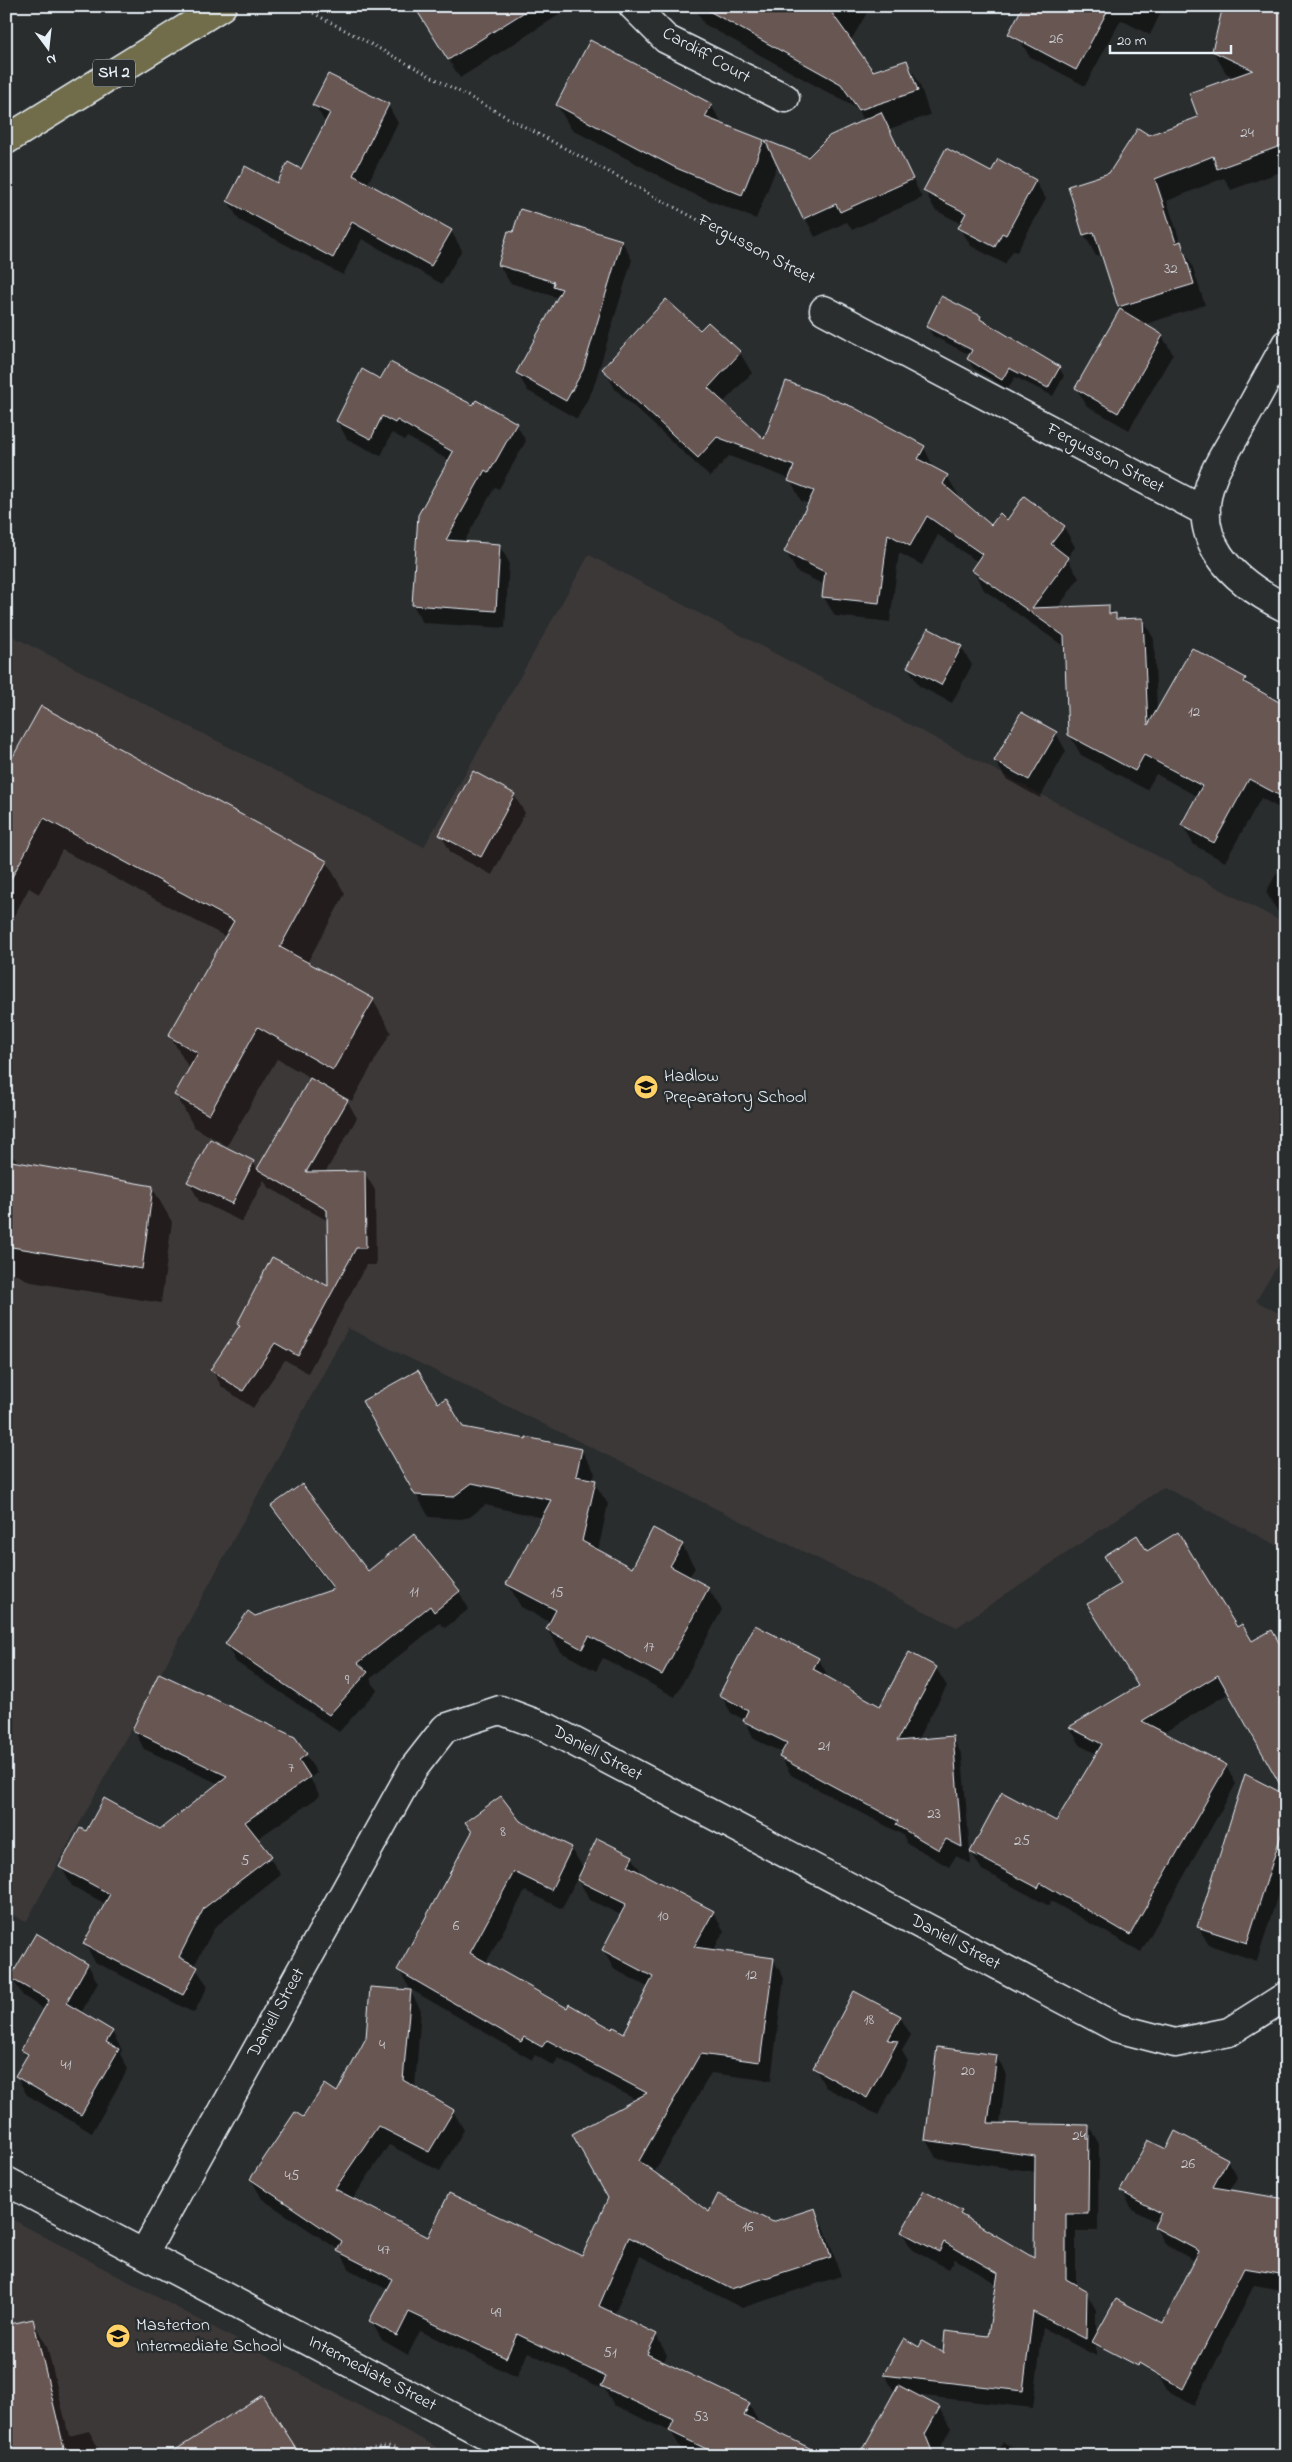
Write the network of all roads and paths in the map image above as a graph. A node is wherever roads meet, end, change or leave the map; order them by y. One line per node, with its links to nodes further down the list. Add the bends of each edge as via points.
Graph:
1 (222, 6): 5 (highway, SH 2)
2 (300, 6): 6 (path, Fergusson Street, via 827,289)
3 (633, 6): 4 (street, Cardiff Court, via 666,39)
4 (786, 98)
5 (6, 140)
6 (824, 310): 8 (street, Fergusson Street)
7 (1286, 344): 8 (street, via 1214,474)
8 (1206, 512): 9 (street, via 1207,529 1214,546 1231,572 1246,585)
9 (1286, 608)
10 (1286, 1996): 12 (street, Daniell Street, via 1229,2032 1175,2042 1117,2028 548,1728 500,1710 446,1728 413,1769)
11 (6, 2180): 12 (street, Intermediate Street)
12 (144, 2253): 15 (street, Intermediate Street)
13 (311, 2456): 14 (path, via 322,2450 388,2446)
14 (420, 2456)
15 (526, 2456)

